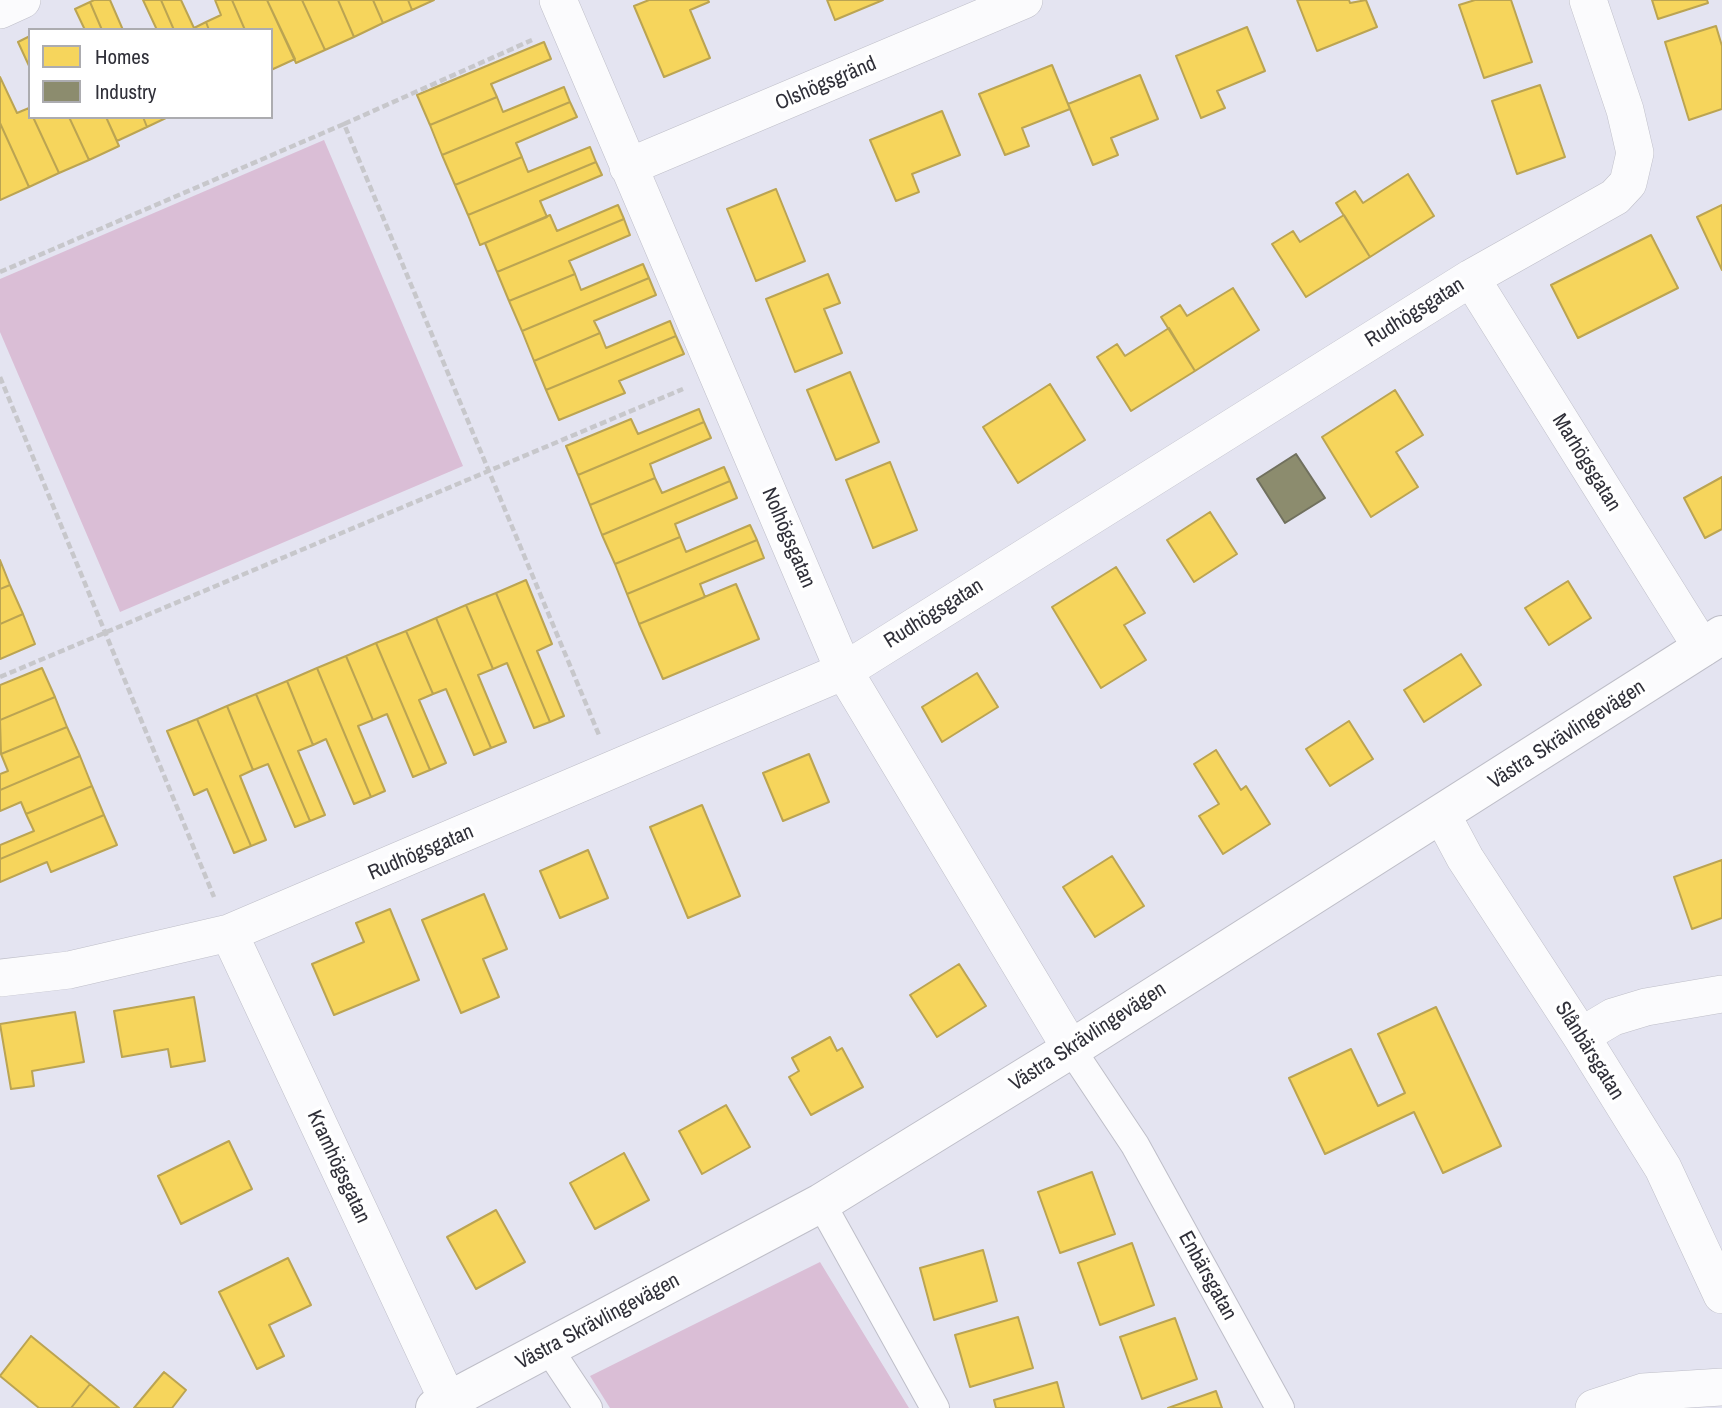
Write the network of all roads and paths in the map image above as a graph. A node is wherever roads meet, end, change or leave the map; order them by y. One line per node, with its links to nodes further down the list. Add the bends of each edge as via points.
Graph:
1 (22, 0): 4 (street)
2 (1024, 0): 7 (street, Olshögsgränd)
3 (1588, 0): 9 (street, Rudhögsgatan, via 1635,153 1628,183 1615,197)
4 (0, 10)
5 (563, 12): 6 (path); 7 (street, Nolhögsgatan)
6 (344, 124): 8 (path); 12 (path)
7 (628, 167): 10 (street, Nolhögsgatan)
8 (0, 272)
9 (1471, 278): 14 (street, Marhögsgatan); 15 (street, Rudhögsgatan)
10 (719, 374): 12 (path); 15 (street, Nolhögsgatan)
11 (0, 377): 13 (path)
12 (490, 470): 13 (path); 17 (path)
13 (106, 631): 16 (path); 19 (path)
14 (1712, 641): 18 (street, Västra Skrävlingevägen)
15 (844, 671): 17 (street, Rudhögsgatan); 23 (street, Nolhögsgatan)
16 (0, 677)
17 (613, 772): 19 (street, Rudhögsgatan)
18 (1441, 815): 22 (street, Slånbärsgatan, via 1471,869); 23 (street, Västra Skrävlingevägen)
19 (229, 933): 20 (street, Rudhögsgatan, via 69,970); 28 (street, Kramhögsgatan)
20 (0, 978)
21 (1722, 995): 22 (street, via 1646,1007 1613,1017)
22 (1581, 1036): 25 (street, Slånbärsgatan, via 1662,1168)
23 (1071, 1049): 24 (street, Västra Skrävlingevägen); 31 (street, Enbärsgatan, via 1135,1145)
24 (821, 1203): 26 (street, Västra Skrävlingevägen); 30 (street)
25 (1722, 1295)
26 (548, 1348): 28 (street, Västra Skrävlingevägen); 29 (street)
27 (1722, 1387): 32 (street, via 1643,1392)
28 (441, 1405)
29 (588, 1408)
30 (935, 1408)
31 (1280, 1408)
32 (1594, 1408)

